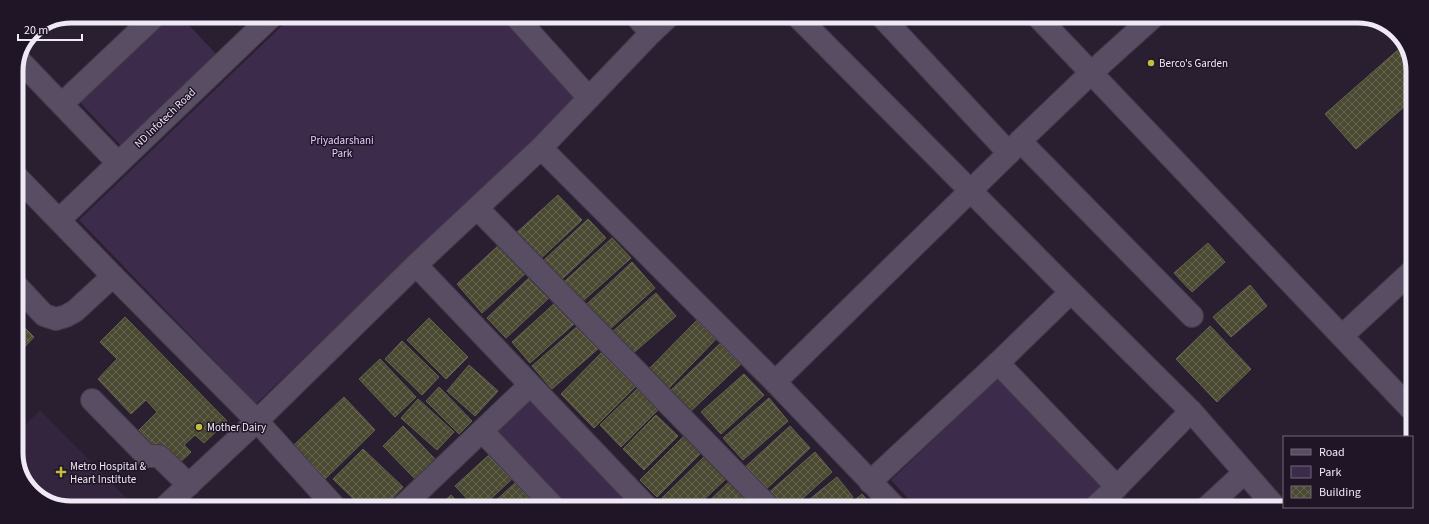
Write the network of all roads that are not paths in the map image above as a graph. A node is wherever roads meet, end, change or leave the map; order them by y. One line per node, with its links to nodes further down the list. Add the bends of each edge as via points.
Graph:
1 (149, 23): 12 (street)
2 (265, 23): 15 (street, ND Infotech Road)
3 (521, 23): 11 (street)
4 (804, 23): 17 (street)
5 (888, 23): 13 (street)
6 (1044, 23): 10 (street)
7 (1146, 23): 10 (street)
8 (644, 25): 11 (street)
9 (24, 65): 12 (street)
10 (1091, 73): 13 (street); 26 (street)
11 (589, 98): 14 (street)
12 (62, 104): 15 (street)
13 (1015, 147): 17 (street); 25 (street)
14 (541, 148): 18 (street); 28 (street)
15 (118, 164): 19 (street, ND Infotech Road)
16 (23, 183): 19 (street)
17 (971, 191): 24 (street); 28 (street)
18 (477, 208): 20 (street); 44 (street)
19 (59, 220): 21 (street)
20 (416, 265): 29 (street); 33 (street)
21 (113, 276): 23 (street, via 75,311 56,319 44,315); 33 (street)
22 (1406, 277): 26 (street)
23 (23, 292)
24 (1071, 292): 27 (street); 32 (street)
25 (1192, 316)
26 (1342, 336): 31 (street)
27 (998, 363): 36 (street); 38 (street)
28 (775, 382): 36 (street)
29 (530, 385): 34 (street); 43 (street)
30 (92, 400): 37 (street, via 147,456 159,456)
31 (1406, 404)
32 (1190, 411): 35 (street); 38 (street)
33 (257, 421): 37 (street); 40 (street)
34 (482, 430): 41 (street); 42 (street)
35 (1244, 473): 47 (street); 48 (street)
36 (870, 482): 45 (street)
37 (189, 485): 39 (street)
38 (1117, 488): 46 (street)
39 (171, 501)
40 (329, 501)
41 (408, 501)
42 (549, 501)
43 (641, 501)
44 (763, 501)
45 (889, 501)
46 (1102, 501)
47 (1214, 501)
48 (1270, 501)

